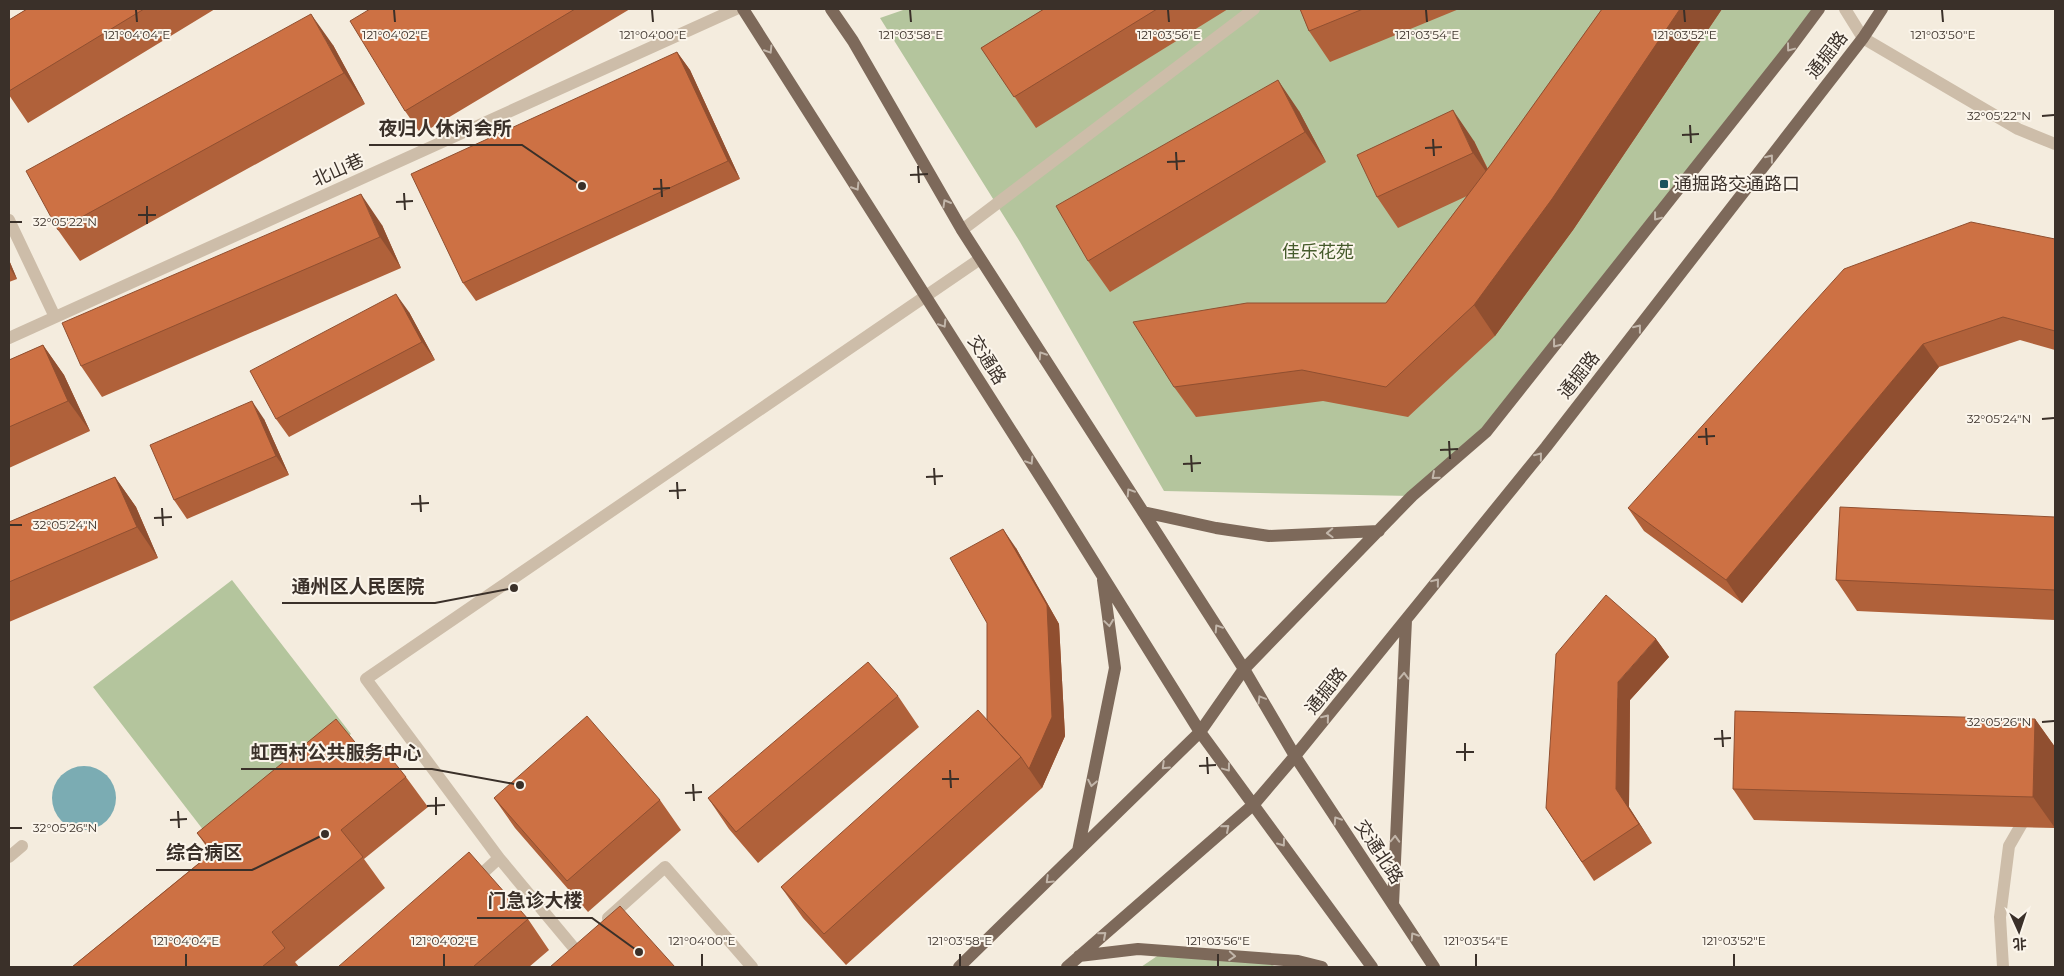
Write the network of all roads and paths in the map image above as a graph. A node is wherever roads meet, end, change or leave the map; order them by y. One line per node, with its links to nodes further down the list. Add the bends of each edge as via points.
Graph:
1 (736, 9): 13 (street, 北山巷)
2 (742, 9): 17 (main road, 交通路, one-way to 17)
3 (831, 9): 11 (main road, one-way to 3, via 853,41)
4 (1254, 9): 11 (street)
5 (1819, 9): 16 (main road, 通掘路, one-way to 16, via 1486,432 1412,496)
6 (1845, 9): 8 (street)
7 (1882, 9): 8 (main road, 通掘路)
8 (1863, 38): 9 (street, via 2018,129); 18 (main road, 通掘路, one-way to 8, via 1546,447)
9 (2055, 144)
10 (9, 220): 13 (street)
11 (962, 230): 12 (main road)
12 (980, 260): 15 (main road, one-way to 12); 27 (street, via 366,680)
13 (55, 317): 14 (street, 北山巷)
14 (9, 338)
15 (1143, 512): 16 (main road, one-way to 15, via 1269,536); 19 (main road, one-way to 15)
16 (1379, 531): 19 (main road, 通掘路)
17 (1102, 575): 20 (main road, 交通路); 25 (main road, one-way to 25, via 1115,668)
18 (1406, 620): 21 (main road, 通掘路, one-way to 18); 29 (main road, one-way to 18)
19 (1244, 670): 20 (main road, 通掘路); 21 (main road, 交通北路, one-way to 19)
20 (1200, 732): 23 (main road, 交通路, one-way to 23); 25 (main road, one-way to 25)
21 (1295, 756): 23 (main road, 通掘路); 29 (main road, 交通北路, one-way to 21)
22 (2037, 799): 39 (street, via 2009,846 2000,917)
23 (1254, 804): 32 (main road, one-way to 23); 37 (main road, one-way to 37)
24 (22, 846): 26 (street)
25 (1078, 851): 34 (main road, one-way to 34)
26 (9, 857)
27 (499, 858): 28 (street); 31 (street)
28 (463, 890)
29 (1393, 905): 38 (main road, 交通北路, one-way to 29)
30 (602, 923): 33 (street, via 665,867)
31 (574, 948)
32 (1079, 956): 35 (main road); 36 (main road, one-way to 36, via 1138,949 1298,961)
33 (752, 967)
34 (959, 967)
35 (1066, 967)
36 (1322, 967)
37 (1372, 967)
38 (1434, 967)
39 (2003, 967)

